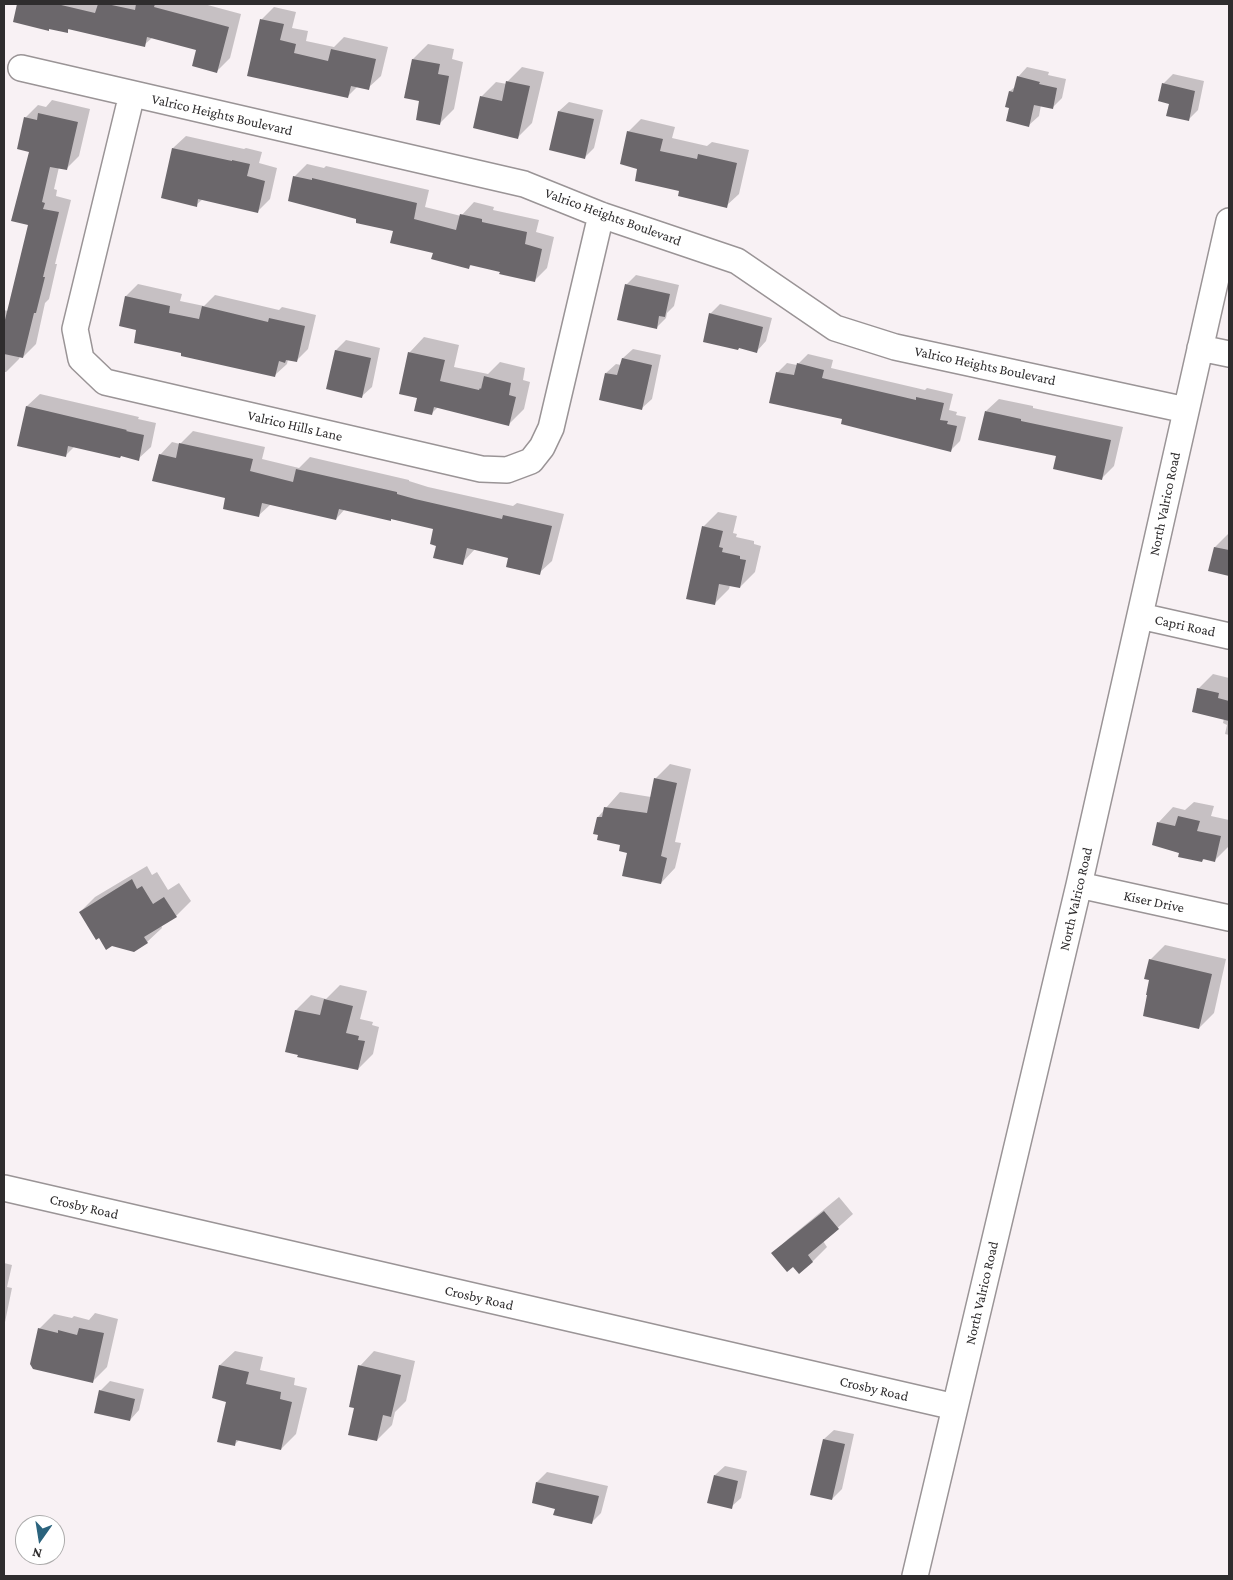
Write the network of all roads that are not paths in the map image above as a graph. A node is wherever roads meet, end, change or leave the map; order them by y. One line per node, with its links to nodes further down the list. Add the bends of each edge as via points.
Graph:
1 (21, 68): 2 (street, Valrico Heights Boulevard)
2 (132, 94): 3 (street, Valrico Heights Boulevard, via 524,184); 3 (street, Valrico Hills Lane, via 75,328 81,359 105,382 481,469 507,470 531,461 552,428)
3 (601, 215): 7 (street, Valrico Heights Boulevard, via 737,261 835,328 895,347)
4 (1229, 221): 5 (street, North Valrico Road)
5 (1200, 348): 6 (street); 7 (street, North Valrico Road)
6 (1229, 354)
7 (1186, 410): 8 (street, North Valrico Road)
8 (1140, 616): 9 (street, Capri Road); 10 (street, North Valrico Road)
9 (1229, 636)
10 (1079, 885): 11 (street, Kiser Drive); 13 (street, North Valrico Road)
11 (1229, 918)
12 (4, 1188): 13 (street, Crosby Road)
13 (955, 1407): 14 (street, North Valrico Road)
14 (915, 1576)

